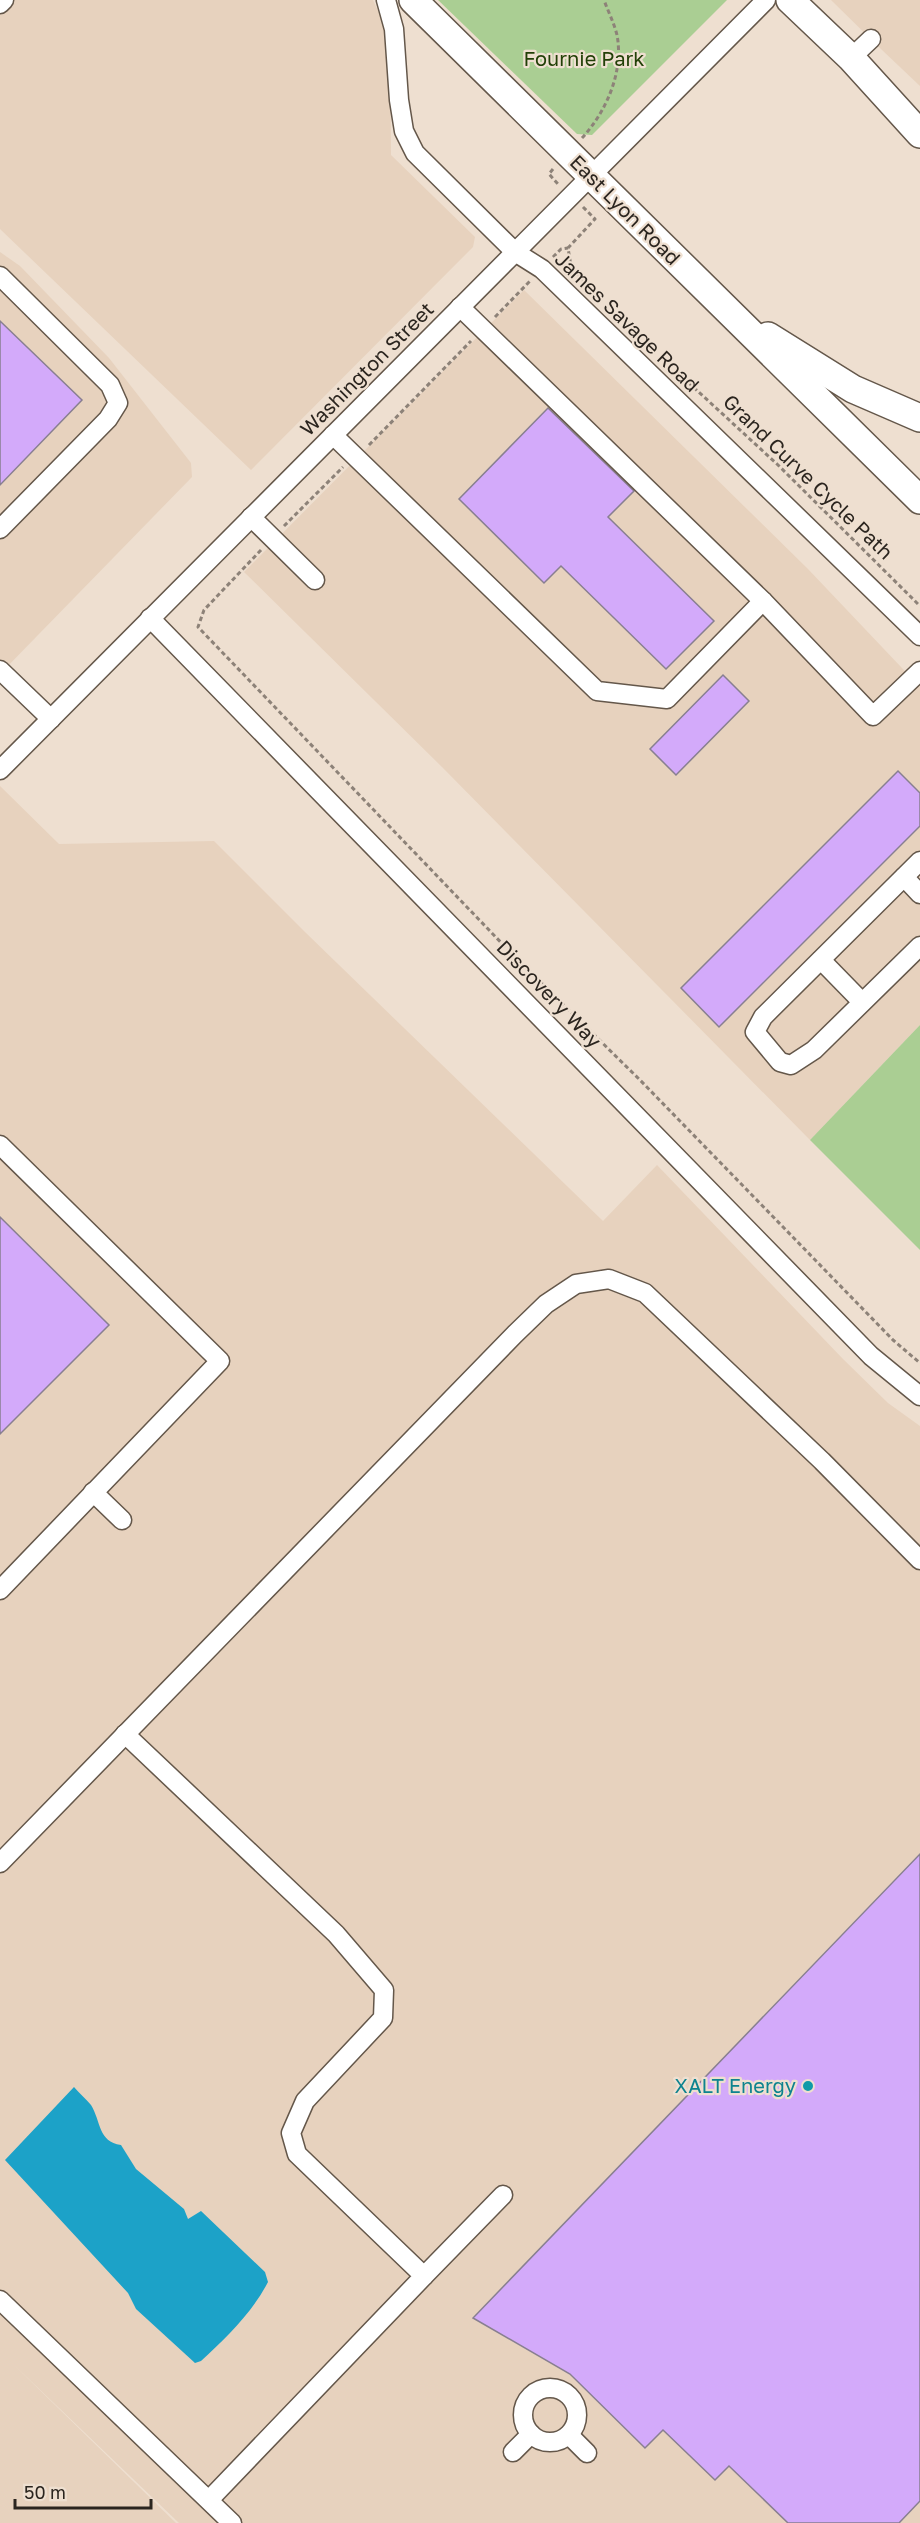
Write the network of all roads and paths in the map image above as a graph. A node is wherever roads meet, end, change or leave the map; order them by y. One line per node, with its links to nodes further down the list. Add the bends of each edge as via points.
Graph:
1 (4, 0): 7 (street)
2 (386, 0): 15 (street, James Savage Road, via 394,29 399,100 407,138 415,153)
3 (413, 0): 11 (highway, East Lyon Road)
4 (604, 0): 11 (path, via 617,36 618,64 606,105)
5 (766, 0): 12 (street, Washington Street)
6 (790, 0): 9 (highway)
7 (0, 4)
8 (871, 39): 9 (street)
9 (850, 58): 10 (highway)
10 (920, 134)
11 (568, 154): 12 (highway, East Lyon Road); 13 (path, via 549,174)
12 (591, 176): 13 (street, Washington Street); 20 (highway, East Lyon Road)
13 (571, 196): 14 (path, via 595,219); 15 (street, Washington Street)
14 (568, 248): 16 (path, via 561,249); 18 (path, via 571,266)
15 (515, 252): 16 (street, James Savage Road); 19 (street, Washington Street)
16 (542, 269): 21 (path); 34 (street, James Savage Road)
17 (0, 276): 28 (street, via 110,385 118,403 108,419)
18 (585, 283)
19 (460, 307): 21 (street); 24 (street, Washington Street)
20 (737, 321): 23 (highway, via 853,389); 26 (highway, East Lyon Road)
21 (483, 329): 25 (path); 31 (street)
22 (672, 368): 32 (path, Grand Curve Cycle Path, via 778,465)
23 (920, 418)
24 (333, 435): 25 (street); 27 (street, Washington Street)
25 (355, 457): 29 (path); 31 (street, via 597,691 667,699)
26 (920, 500)
27 (251, 517): 29 (street); 33 (street, Washington Street)
28 (0, 529)
29 (273, 538): 30 (street); 46 (path, via 204,610 198,627 513,955)
30 (315, 580)
31 (763, 601): 36 (street, via 873,716)
32 (920, 606)
33 (150, 618): 37 (street, Washington Street); 47 (street, Discovery Way, via 871,1356)
34 (920, 636)
35 (0, 670): 37 (street)
36 (920, 671)
37 (51, 719): 38 (street, Washington Street)
38 (0, 770)
39 (920, 861): 40 (street)
40 (904, 877): 41 (street); 43 (street)
41 (920, 894)
42 (920, 946): 44 (street)
43 (821, 960): 44 (street); 44 (street, via 763,1017 755,1032 780,1062 791,1065 814,1050)
44 (862, 1002)
45 (0, 1145): 48 (street, via 220,1361)
46 (920, 1363)
47 (920, 1396)
48 (93, 1492): 49 (street); 51 (street)
49 (122, 1520)
50 (920, 1560): 52 (street, via 645,1293 609,1279 576,1284 522,1326)
51 (0, 1590)
52 (125, 1734): 53 (street); 55 (street, via 336,1934 384,1990 383,2018 304,2101 291,2133 297,2154)
53 (0, 1863)
54 (503, 2195): 55 (street)
55 (424, 2276): 61 (street)
56 (0, 2300): 61 (street)
57 (531, 2434): 58 (street, via 545,2442); 58 (street, via 524,2419 526,2402 539,2390 556,2388 575,2404 577,2420); 59 (street)
58 (569, 2435): 60 (street)
59 (513, 2452)
60 (587, 2452)
61 (209, 2500): 62 (street)
62 (232, 2523)

